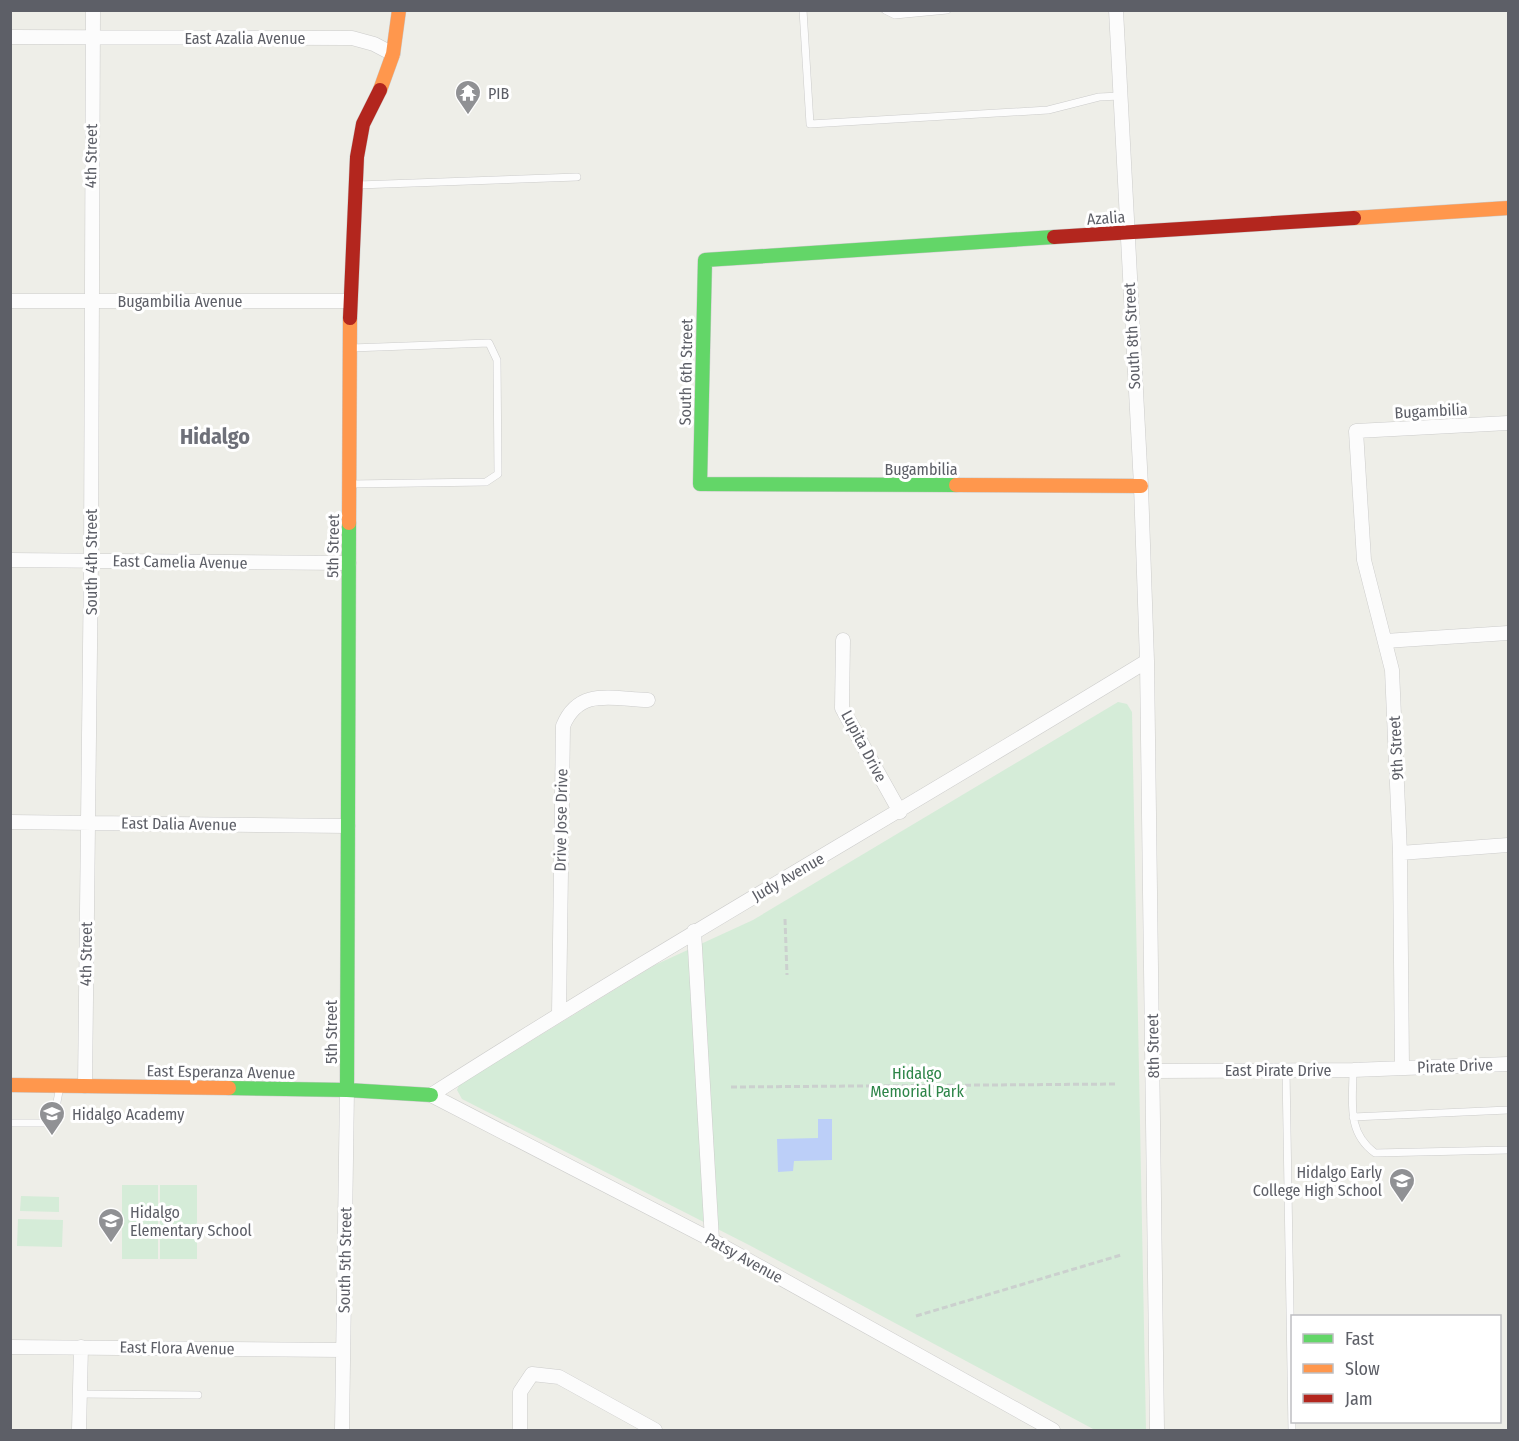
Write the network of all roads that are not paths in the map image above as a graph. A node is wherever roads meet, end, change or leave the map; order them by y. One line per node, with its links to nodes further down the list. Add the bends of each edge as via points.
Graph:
1 (93, 10): 8 (street, 4th Street)
2 (399, 10): 9 (street, 5th Street)
3 (803, 10): 10 (lane, via 810,124 1048,110 1099,97)
4 (885, 10): 5 (lane, via 895,15)
5 (947, 10)
6 (1116, 10): 10 (street, South 8th Street)
7 (10, 37): 8 (street, East Azalia Avenue)
8 (92, 38): 9 (street, East Azalia Avenue, via 352,38); 17 (street, 4th Street)
9 (393, 54): 12 (street, 5th Street, via 384,83 363,124)
10 (1120, 96): 14 (street, South 8th Street)
11 (577, 177): 12 (lane)
12 (356, 185): 18 (street, 5th Street)
13 (1509, 208): 14 (street, Azalia)
14 (1126, 233): 15 (street, Azalia); 24 (street, South 8th Street)
15 (705, 260): 23 (street, South 6th Street)
16 (10, 300): 17 (street, Bugambilia Avenue)
17 (90, 301): 18 (street, Bugambilia Avenue); 26 (street, South 4th Street)
18 (350, 302): 19 (street, 5th Street)
19 (351, 348): 22 (street, 5th Street); 22 (lane, via 489,343 497,360 498,474 486,482)
20 (1509, 423): 21 (street, Bugambilia)
21 (1356, 431): 30 (street, 9th Street, via 1364,560)
22 (350, 484): 27 (street, 5th Street)
23 (700, 484): 24 (street, Bugambilia)
24 (1141, 486): 31 (street, South 8th Street)
25 (10, 560): 26 (street, East Camelia Avenue)
26 (91, 561): 27 (street, East Camelia Avenue); 35 (street, South 4th Street)
27 (349, 563): 36 (street, 5th Street)
28 (1509, 633): 30 (street)
29 (843, 640): 33 (street, Lupita Drive, via 842,708)
30 (1385, 641): 38 (street, 9th Street, via 1392,670)
31 (1147, 661): 33 (street, Judy Avenue); 45 (street, 8th Street)
32 (648, 700): 40 (street, Drive Jose Drive, via 584,699 569,711 563,726)
33 (900, 812): 39 (street, Judy Avenue)
34 (10, 822): 35 (street, East Dalia Avenue)
35 (88, 822): 36 (street, East Dalia Avenue); 48 (street, 4th Street)
36 (348, 826): 49 (street, 5th Street)
37 (1509, 845): 38 (street)
38 (1400, 853): 42 (street, 9th Street)
39 (694, 932): 40 (street, Judy Avenue); 55 (street)
40 (559, 1014): 50 (street, Judy Avenue)
41 (1509, 1064): 42 (street, Pirate Drive)
42 (1402, 1068): 44 (street, East Pirate Drive)
43 (1286, 1070): 44 (street, East Pirate Drive); 45 (street, East Pirate Drive); 59 (lane)
44 (1353, 1070): 52 (lane)
45 (1154, 1071): 67 (street, 8th Street)
46 (10, 1085): 47 (street, East Esperanza Avenue)
47 (60, 1086): 48 (street, East Esperanza Avenue); 53 (lane, via 54,1118 47,1124)
48 (85, 1086): 49 (street, East Esperanza Avenue)
49 (347, 1090): 50 (street, East Esperanza Avenue); 58 (street, South 5th Street)
50 (431, 1095): 55 (street, Patsy Avenue)
51 (1509, 1110): 52 (lane)
52 (1353, 1117): 54 (lane, via 1362,1144 1374,1152)
53 (10, 1123)
54 (1509, 1150)
55 (711, 1240): 66 (street, Patsy Avenue)
56 (10, 1347): 57 (street, East Flora Avenue)
57 (81, 1347): 58 (street, East Flora Avenue); 60 (street)
58 (343, 1350): 63 (street, South 5th Street)
59 (1291, 1371)
60 (79, 1394): 61 (lane); 62 (street)
61 (198, 1395)
62 (79, 1431)
63 (342, 1431)
64 (520, 1431): 65 (street, via 520,1392 532,1374 559,1377)
65 (654, 1431)
66 (1053, 1431)
67 (1157, 1431)

